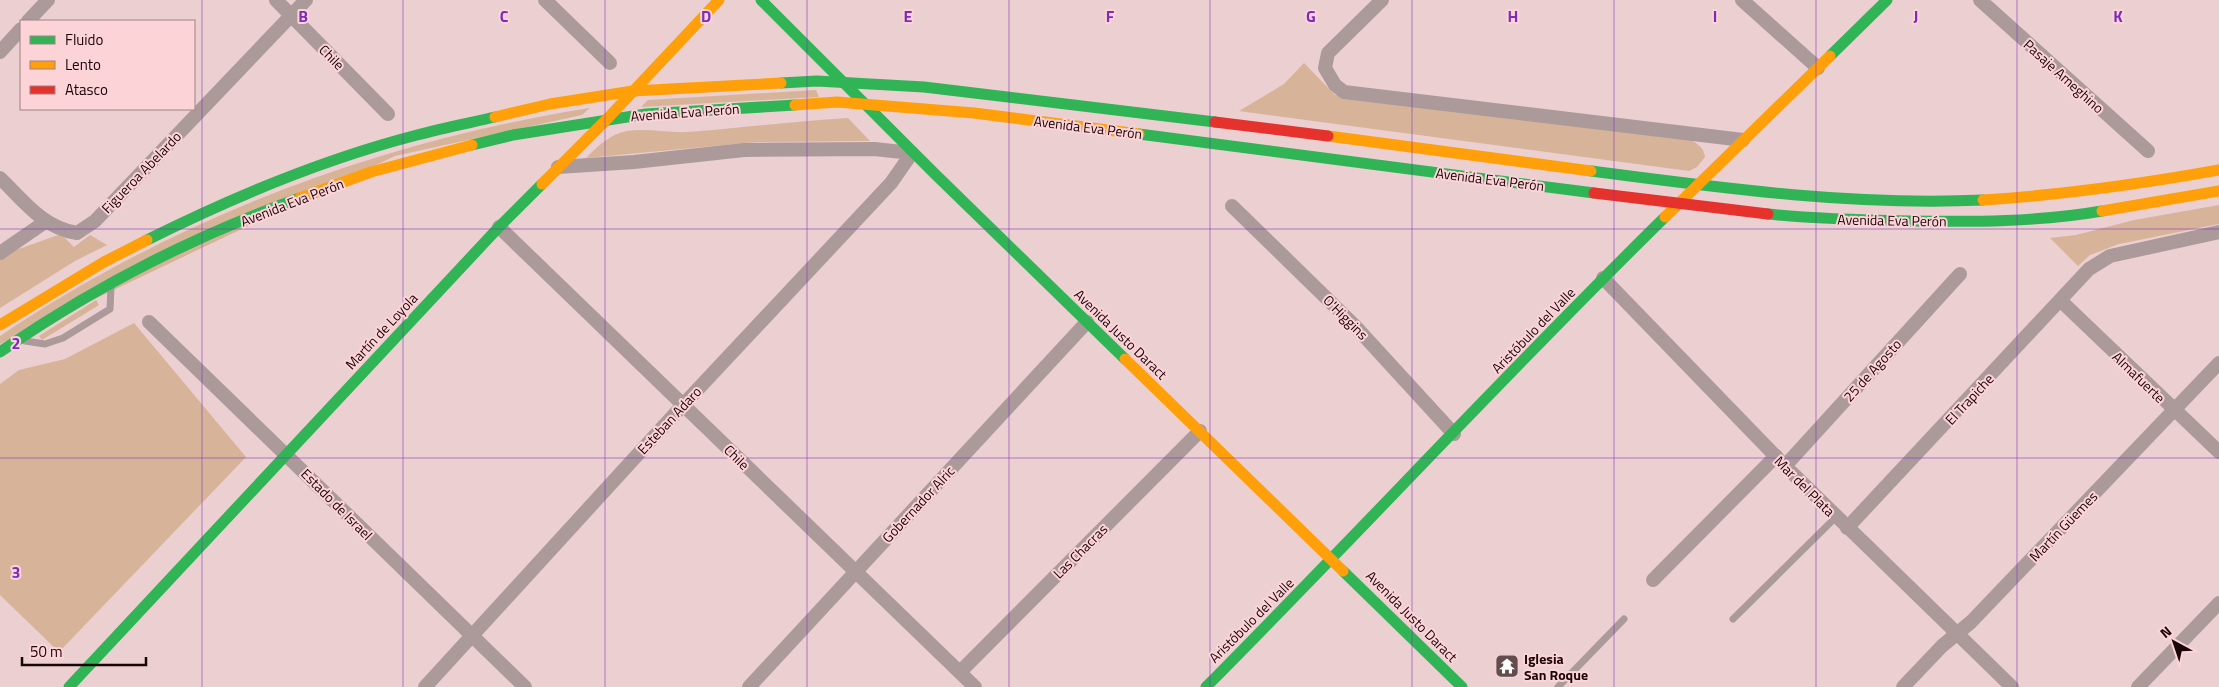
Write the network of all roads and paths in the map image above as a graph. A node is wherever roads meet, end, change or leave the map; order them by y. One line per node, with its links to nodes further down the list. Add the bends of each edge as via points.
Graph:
1 (48, 0): 12 (street)
2 (276, 0): 11 (street, Chile)
3 (306, 0): 11 (street, Figueroa Abelardo)
4 (545, 0): 15 (street)
5 (719, 0): 18 (main road, Martín de Loyola)
6 (761, 0): 17 (main road, Avenida Justo Daract)
7 (1382, 0): 22 (street, via 1328,53 1325,68 1344,92)
8 (1742, 0): 16 (street)
9 (1888, 0): 16 (main road, Aristóbulo del Valle)
10 (1980, 0): 23 (street, Pasaje Ameghino)
11 (291, 16): 20 (street, Chile); 32 (street, Figueroa Abelardo, via 94,221 77,233 61,231)
12 (29, 20)
13 (20, 30): 14 (street)
14 (0, 52)
15 (610, 63)
16 (1818, 68): 22 (main road, Aristóbulo del Valle)
17 (845, 84): 18 (main road, Avenida Eva Perón, via 817,81); 19 (main road, Avenida Justo Daract); 28 (main road, Avenida Eva Perón, via 987,93)
18 (633, 91): 21 (main road, Martín de Loyola); 42 (main road, Avenida Eva Perón, via 550,104 416,135 329,162 175,226 104,262)
19 (866, 105): 21 (main road, Avenida Eva Perón, via 828,103); 24 (main road, Avenida Justo Daract); 30 (main road, Avenida Eva Perón, via 974,113)
20 (388, 114)
21 (608, 118): 25 (main road, Martín de Loyola); 38 (main road, Avenida Eva Perón, via 513,135 371,172 204,236)
22 (1743, 140): 28 (main road, Aristóbulo del Valle)
23 (2148, 151)
24 (912, 153): 25 (street, via 874,149 744,150); 41 (main road, Avenida Justo Daract); 46 (street, Esteban Adaro, via 891,183)
25 (558, 167): 33 (main road, Martín de Loyola)
26 (2219, 170): 28 (main road, Avenida Eva Perón, via 2142,184 2032,197 1956,201 1823,198)
27 (0, 178): 32 (street)
28 (1698, 185): 30 (main road, Aristóbulo del Valle)
29 (2219, 191): 30 (main road, Avenida Eva Perón, via 2076,215 1987,222 1813,219)
30 (1680, 204): 37 (main road, Aristóbulo del Valle)
31 (1232, 206): 49 (street, O'Higgins, via 1355,326)
32 (45, 222): 35 (street)
33 (499, 227): 46 (street, Chile); 51 (main road, Martín de Loyola)
34 (2219, 232): 39 (street, El Trapiche, via 2110,256 2089,269)
35 (0, 253)
36 (1960, 274): 52 (street, 25 de Agosto)
37 (1603, 278): 49 (main road, Aristóbulo del Valle); 52 (street, Mar del Plata)
38 (111, 283): 43 (main road, Avenida Eva Perón); 43 (lane, via 110,309 63,338 46,344)
39 (2061, 301): 47 (street, Almafuerte); 54 (street, El Trapiche)
40 (149, 322): 51 (street, Estado de Israel)
41 (1088, 322): 48 (main road, Avenida Justo Daract); 56 (street, Gobernador Alric)
42 (0, 325)
43 (17, 340): 44 (main road, Avenida Eva Perón)
44 (0, 352)
45 (2219, 363): 47 (street, Martín Güemes)
46 (683, 405): 56 (street, Chile); 62 (street, Esteban Adaro)
47 (2174, 410): 50 (street, Almafuerte); 61 (street, Martín Güemes)
48 (1200, 430): 55 (main road, Avenida Justo Daract); 63 (street, Las Chacras)
49 (1454, 434): 55 (main road, Aristóbulo del Valle)
50 (2219, 452)
51 (286, 454): 62 (street, Estado de Israel); 64 (main road, Martín de Loyola)
52 (1780, 461): 53 (street, Mar del Plata); 57 (street, 25 de Agosto)
53 (1836, 517): 54 (street, Mar del Plata); 60 (lane)
54 (1847, 528): 61 (street, Mar del Plata)
55 (1333, 559): 69 (main road, Aristóbulo del Valle); 70 (main road, Avenida Justo Daract)
56 (856, 571): 63 (street, Chile); 67 (street, Gobernador Alric)
57 (1653, 580)
58 (2219, 603): 74 (street)
59 (1624, 619): 71 (lane)
60 (1733, 619)
61 (1957, 635): 72 (street, Martín Güemes); 73 (street, Mar del Plata)
62 (470, 636): 65 (street, Esteban Adaro); 66 (street, Estado de Israel)
63 (960, 672): 68 (street, Chile)
64 (69, 687)
65 (425, 687)
66 (525, 687)
67 (749, 687)
68 (976, 687)
69 (1206, 687)
70 (1462, 687)
71 (1558, 687)
72 (1903, 687)
73 (2012, 687)
74 (2138, 687)

